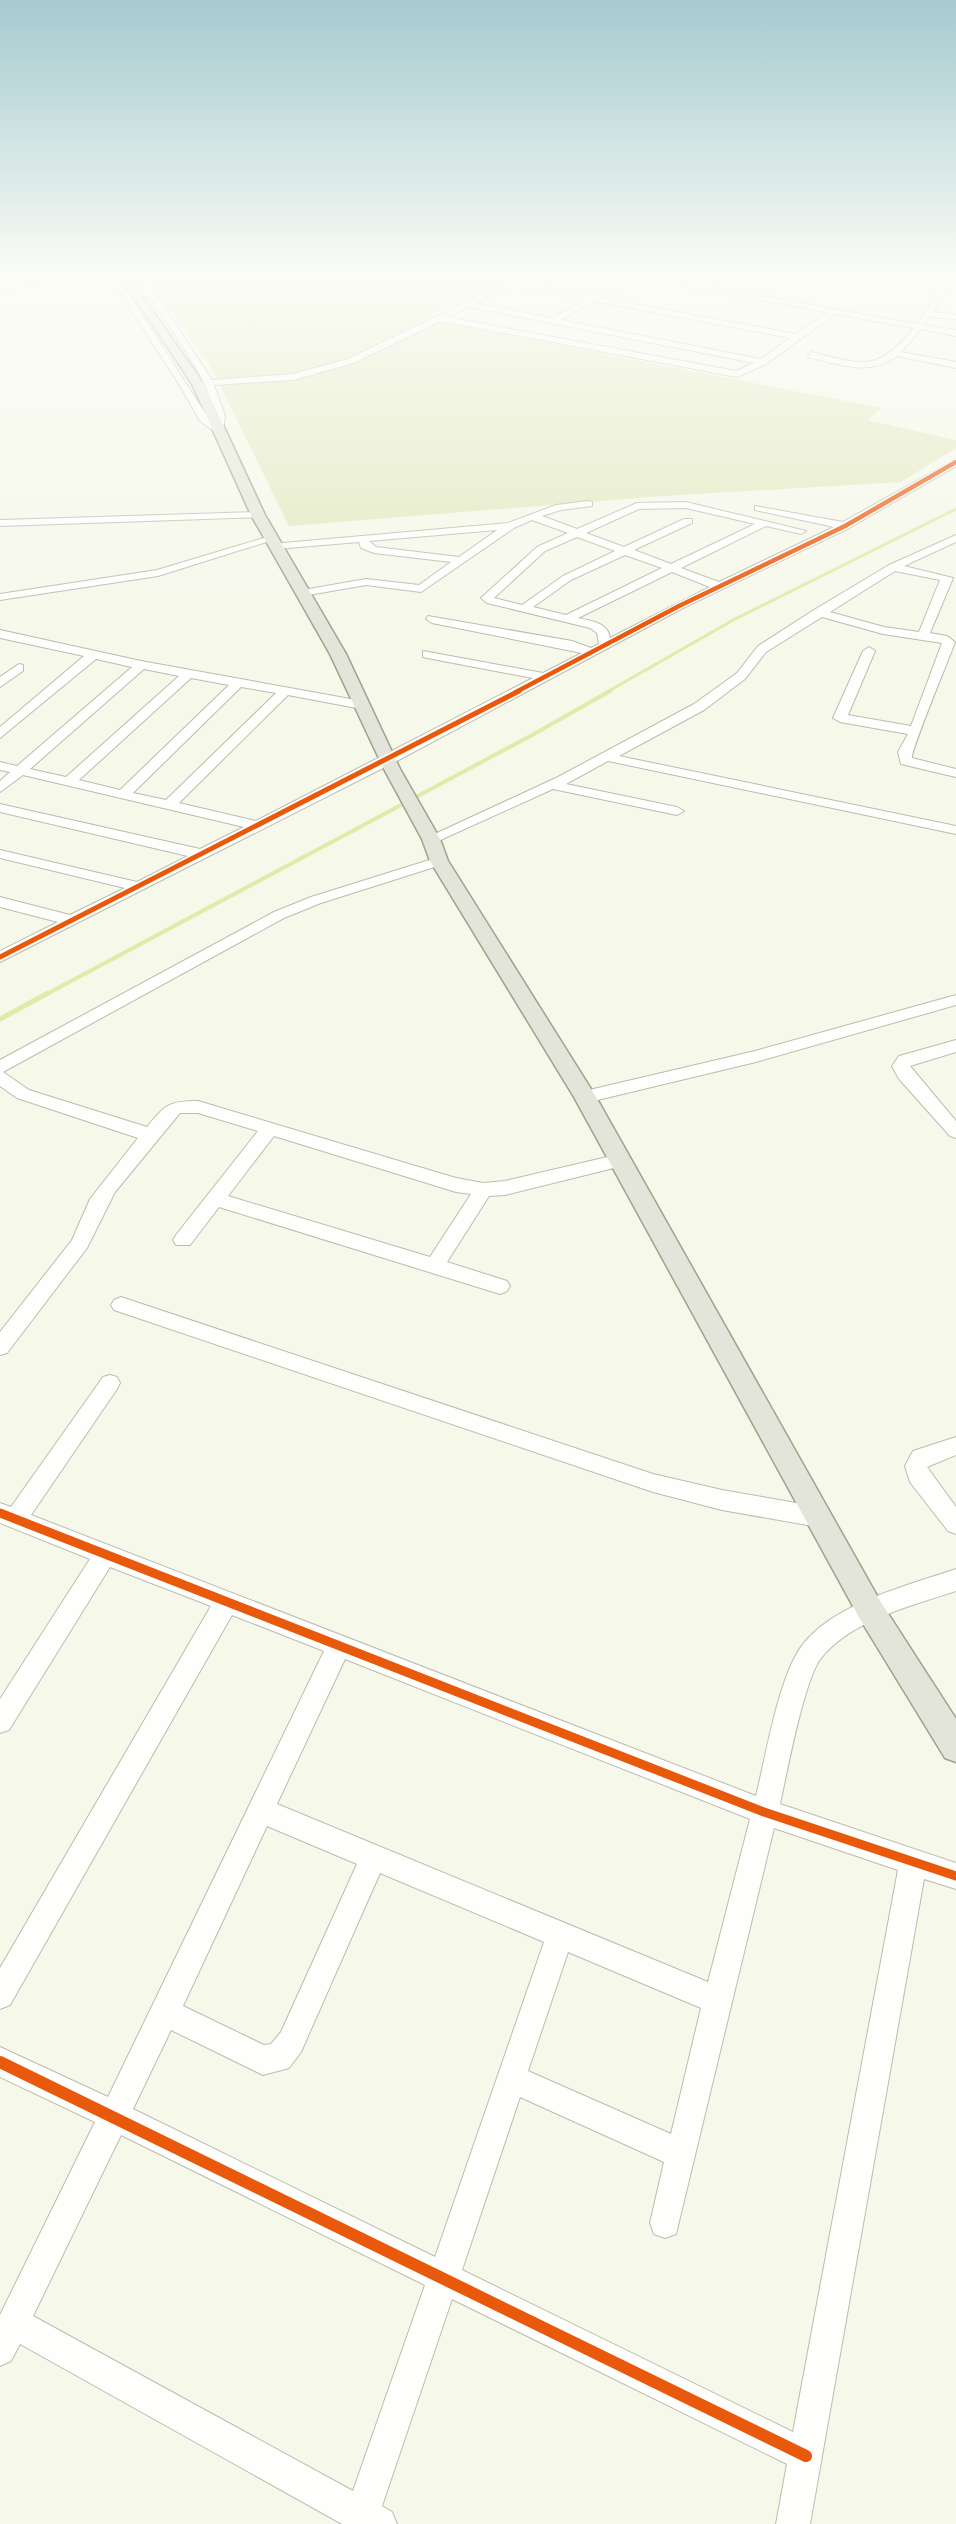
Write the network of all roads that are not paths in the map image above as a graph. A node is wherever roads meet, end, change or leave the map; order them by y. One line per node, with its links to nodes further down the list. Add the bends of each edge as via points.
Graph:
1 (188, 391): 4 (street, via 205,421)
2 (201, 391): 4 (main road)
3 (212, 391): 4 (street, via 220,416)
4 (218, 431): 8 (main road)
5 (956, 462): 14 (street)
6 (588, 504): 9 (street)
7 (741, 505): 14 (street)
8 (258, 515): 11 (street); 19 (main road)
9 (532, 516): 13 (street); 16 (street)
10 (688, 521): 20 (street)
11 (0, 523)
12 (765, 523): 15 (street); 16 (street, via 671,504 632,507); 22 (street)
13 (510, 526): 17 (street); 21 (street)
14 (845, 526): 25 (street)
15 (801, 531)
16 (577, 533): 20 (street); 28 (street, via 541,549 487,598)
17 (363, 538): 19 (street); 21 (street, via 365,546 374,550)
18 (956, 538): 23 (street)
19 (273, 542): 26 (main road); 27 (street, via 158,573)
20 (625, 550): 22 (street); 28 (street, via 567,578)
21 (459, 560): 26 (street, via 417,590 366,582)
22 (674, 567): 25 (street); 30 (street)
23 (893, 567): 24 (street); 29 (street)
24 (952, 579): 33 (street)
25 (719, 586): 34 (street)
26 (303, 593): 46 (main road)
27 (0, 597)
28 (525, 608): 30 (street)
29 (818, 612): 33 (street, via 867,627); 49 (street, via 762,649 741,676 699,706)
30 (570, 617): 34 (street, via 600,628)
31 (432, 619): 36 (street)
32 (0, 634): 38 (street)
33 (923, 636): 47 (street, via 942,639 949,645)
34 (605, 646): 36 (street)
35 (869, 651): 47 (street, via 840,718)
36 (591, 652): 42 (street)
37 (427, 654): 42 (street)
38 (93, 655): 39 (street); 48 (street)
39 (141, 665): 41 (street); 52 (street)
40 (19, 668): 43 (street)
41 (188, 674): 44 (street); 54 (street)
42 (545, 677): 50 (street)
43 (0, 683)
44 (238, 683): 45 (street); 57 (street)
45 (285, 691): 46 (street); 58 (street)
46 (362, 705): 50 (main road)
47 (916, 731): 53 (street, via 905,752 906,761)
48 (0, 734)
49 (606, 756): 55 (street); 62 (street)
50 (390, 764): 61 (street); 63 (main road)
51 (0, 766): 52 (street)
52 (20, 770): 54 (street); 56 (street)
53 (956, 773)
54 (70, 781): 57 (street)
55 (552, 785): 60 (street); 63 (street)
56 (0, 788)
57 (124, 794): 58 (street)
58 (170, 804): 61 (street)
59 (0, 808): 65 (street)
60 (677, 811)
61 (258, 826): 65 (street)
62 (956, 830)
63 (428, 834): 66 (main road)
64 (0, 854): 67 (street)
65 (201, 854): 67 (street)
66 (439, 861): 73 (street, via 279,915); 75 (main road)
67 (137, 886): 69 (street)
68 (0, 902): 69 (street)
69 (70, 920): 70 (street)
70 (2, 955)
71 (956, 1000): 75 (street, via 756,1056)
72 (956, 1046): 77 (street, via 905,1060 901,1066)
73 (0, 1067)
74 (0, 1077): 78 (street, via 23,1094)
75 (585, 1097): 79 (main road)
76 (270, 1129): 78 (street, via 188,1105 169,1112); 80 (street); 81 (street)
77 (956, 1132)
78 (150, 1135): 86 (street, via 108,1187 67,1263)
79 (620, 1160): 80 (street); 90 (main road)
80 (483, 1190): 83 (street)
81 (215, 1200): 82 (street); 83 (street)
82 (183, 1240)
83 (435, 1266): 84 (street)
84 (500, 1286)
85 (121, 1305): 90 (street, via 653,1483)
86 (0, 1347)
87 (110, 1383): 89 (street)
88 (956, 1446): 91 (street, via 921,1458 916,1466 918,1476)
89 (8, 1516): 92 (street)
90 (819, 1517): 95 (main road)
91 (956, 1524)
92 (105, 1555): 94 (street); 97 (street)
93 (956, 1580): 95 (street)
94 (226, 1602): 96 (street); 105 (street)
95 (870, 1610): 98 (main road); 100 (street, via 813,1650 798,1680)
96 (338, 1647): 99 (street); 100 (street)
97 (0, 1721)
98 (956, 1747)
99 (260, 1810): 101 (street); 107 (street)
100 (764, 1812): 102 (street); 106 (street)
101 (373, 1858): 104 (street); 107 (street, via 291,2042 279,2058 263,2060)
102 (914, 1863): 103 (street); 115 (street)
103 (956, 1876)
104 (560, 1935): 106 (street); 109 (street)
105 (0, 1995)
106 (717, 2000): 111 (street)
107 (165, 2012): 110 (street)
108 (0, 2062): 110 (street)
109 (511, 2078): 111 (street); 113 (street)
110 (113, 2115): 113 (street); 114 (street)
111 (681, 2154): 112 (street)
112 (665, 2223)
113 (442, 2277): 115 (street); 116 (street)
114 (6, 2337): 116 (street)
115 (806, 2456): 117 (street)
116 (367, 2521)
117 (793, 2524)

